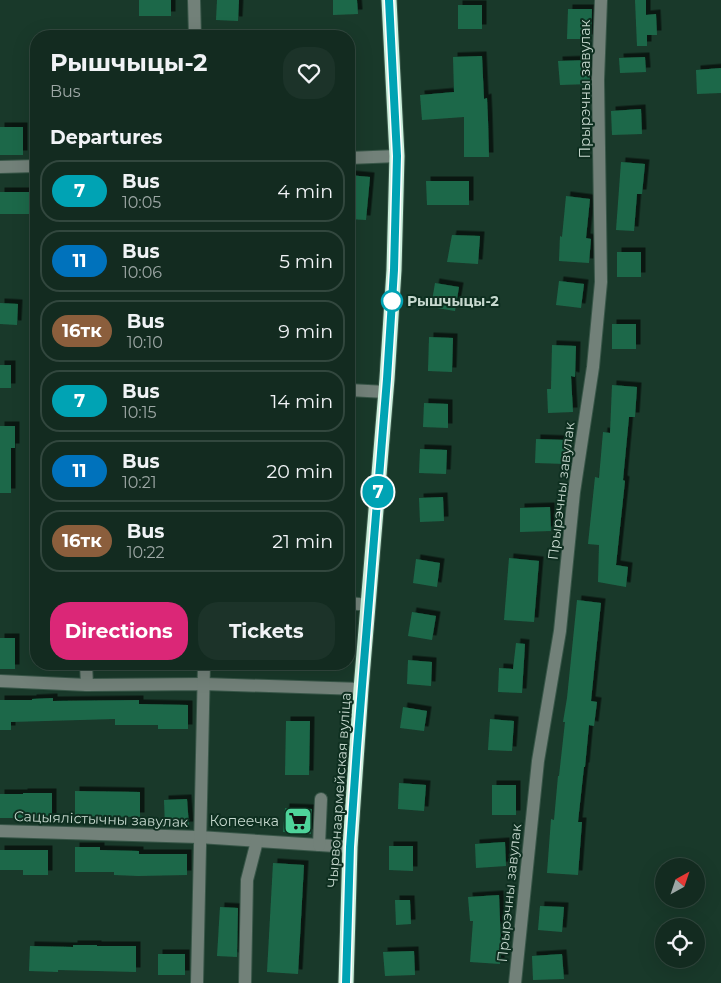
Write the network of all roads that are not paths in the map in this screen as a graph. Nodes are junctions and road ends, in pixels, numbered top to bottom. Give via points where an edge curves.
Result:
1 (194, 0) edge
2 (389, 0) edge
3 (601, 0) edge
4 (195, 30) edge
5 (397, 156) junction
6 (355, 158) edge
7 (30, 166) edge
8 (0, 167) edge
9 (355, 390) edge
10 (386, 392) junction
11 (355, 603) edge
12 (368, 604) junction
13 (86, 670) edge
14 (204, 670) edge
15 (0, 681) edge
16 (204, 684) junction
17 (87, 685) junction
18 (361, 689) junction
19 (322, 799) dead end
20 (0, 832) edge
21 (200, 837) junction
22 (257, 841) junction
23 (319, 845) junction
24 (350, 847) junction
25 (197, 983) edge
26 (245, 983) edge
27 (346, 983) edge
28 (514, 983) edge

1 - 4 street
2 - 5 highway, Чырвонаармейская вуліца
3 - 28 street, Прырэчны завулак via 598,80 601,282 560,631 538,761
5 - 6 street
5 - 10 highway, Чырвонаармейская вуліца
7 - 8 street
9 - 10 street
10 - 12 highway, Чырвонаармейская вуліца
11 - 12 street
12 - 18 highway, Чырвонаармейская вуліца
13 - 17 street
14 - 16 street
15 - 17 street
16 - 17 street
16 - 18 street
16 - 21 street
18 - 24 highway, Чырвонаармейская вуліца
19 - 23 street
20 - 21 street, Сацыялістычны завулак
21 - 22 street, Сацыялістычны завулак
21 - 25 street
22 - 23 street, Сацыялістычны завулак
22 - 26 street via 247,880
23 - 24 street, Сацыялістычны завулак
24 - 27 highway, Чырвонаармейская вуліца

